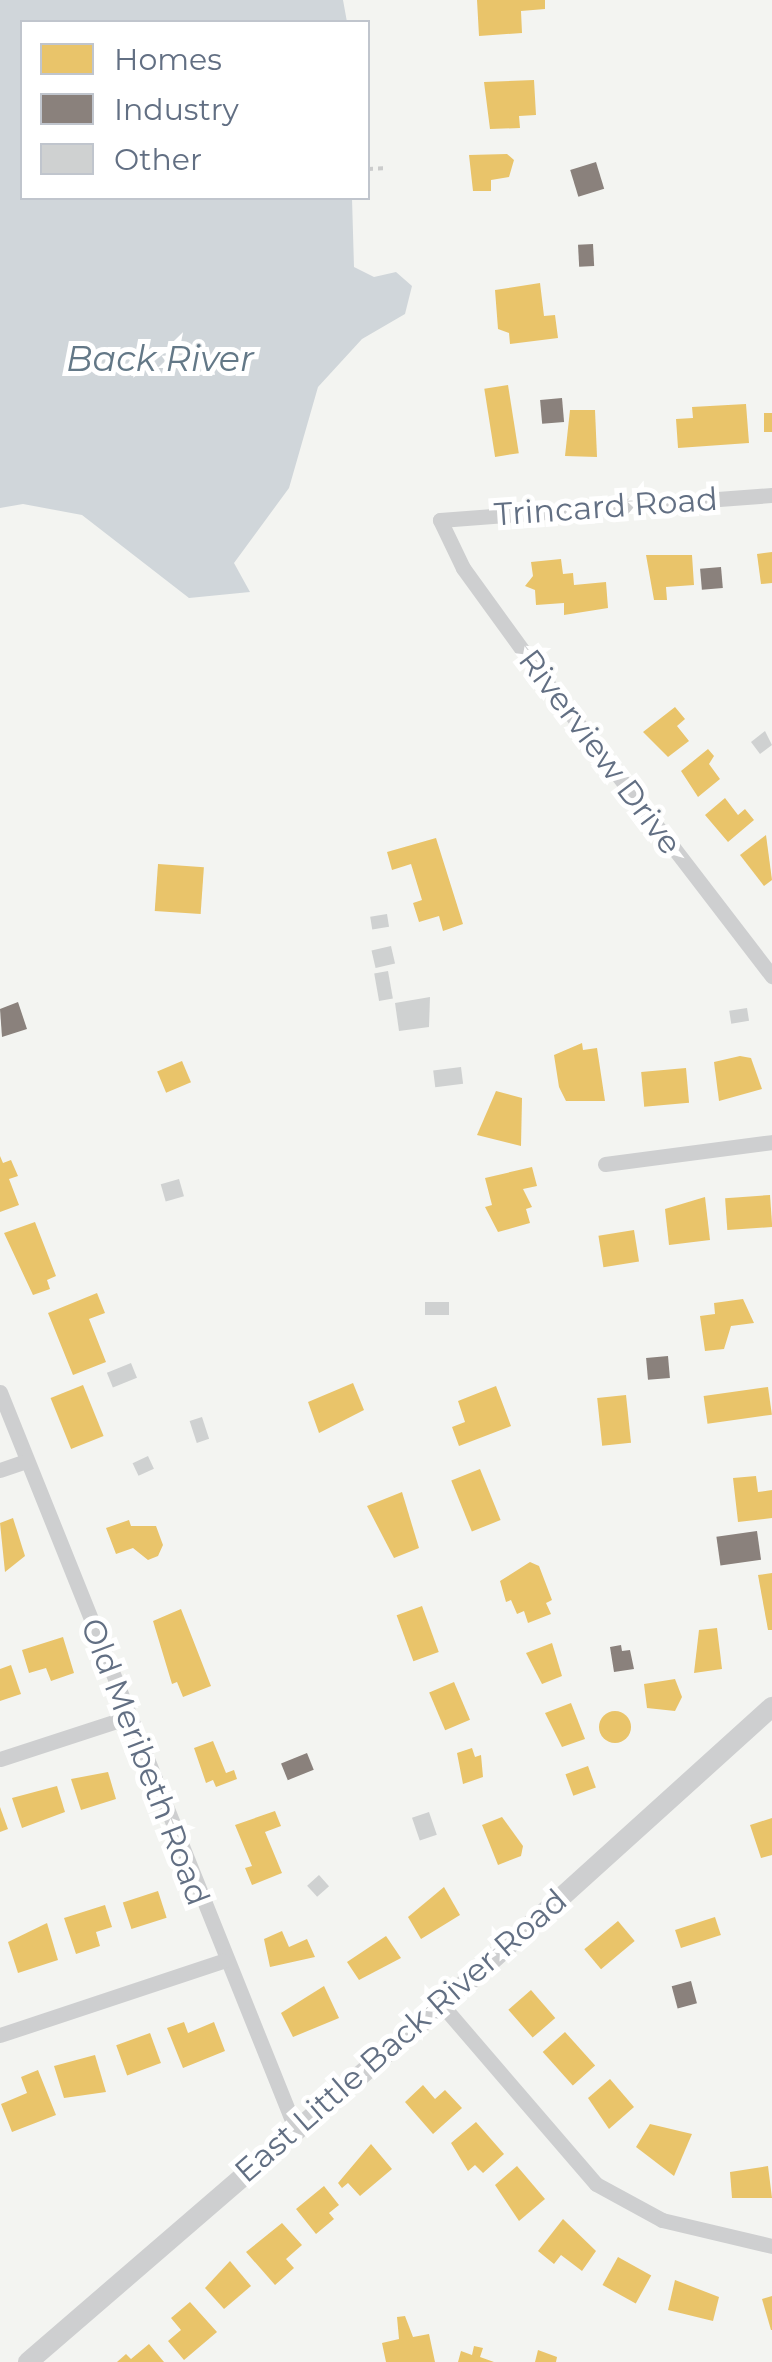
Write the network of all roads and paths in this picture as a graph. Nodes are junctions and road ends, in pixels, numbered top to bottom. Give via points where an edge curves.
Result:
1 (388, 168) dead end
2 (370, 170) edge
3 (772, 495) edge
4 (440, 520) joint
5 (772, 976) edge
6 (772, 1142) edge
7 (605, 1164) dead end
8 (0, 1392) edge
9 (26, 1461) junction
10 (0, 1470) edge
11 (772, 1707) edge
12 (128, 1716) junction
13 (0, 1759) edge
14 (223, 1961) junction
15 (442, 2005) junction
16 (0, 2034) edge
17 (296, 2130) junction
18 (772, 2246) edge
19 (28, 2362) edge

1 - 2 path
3 - 4 street, Trincard Road
4 - 5 street, Riverview Drive via 463,568 524,652
6 - 7 street
8 - 9 street, Old Meribeth Road
9 - 10 street
9 - 12 street, Old Meribeth Road
11 - 15 street, East Little Back River Road
12 - 13 street
12 - 14 street, Old Meribeth Road
14 - 16 street
14 - 17 street, Old Meribeth Road
15 - 17 street, East Little Back River Road
15 - 18 street via 596,2184 662,2220
17 - 19 street, East Little Back River Road

